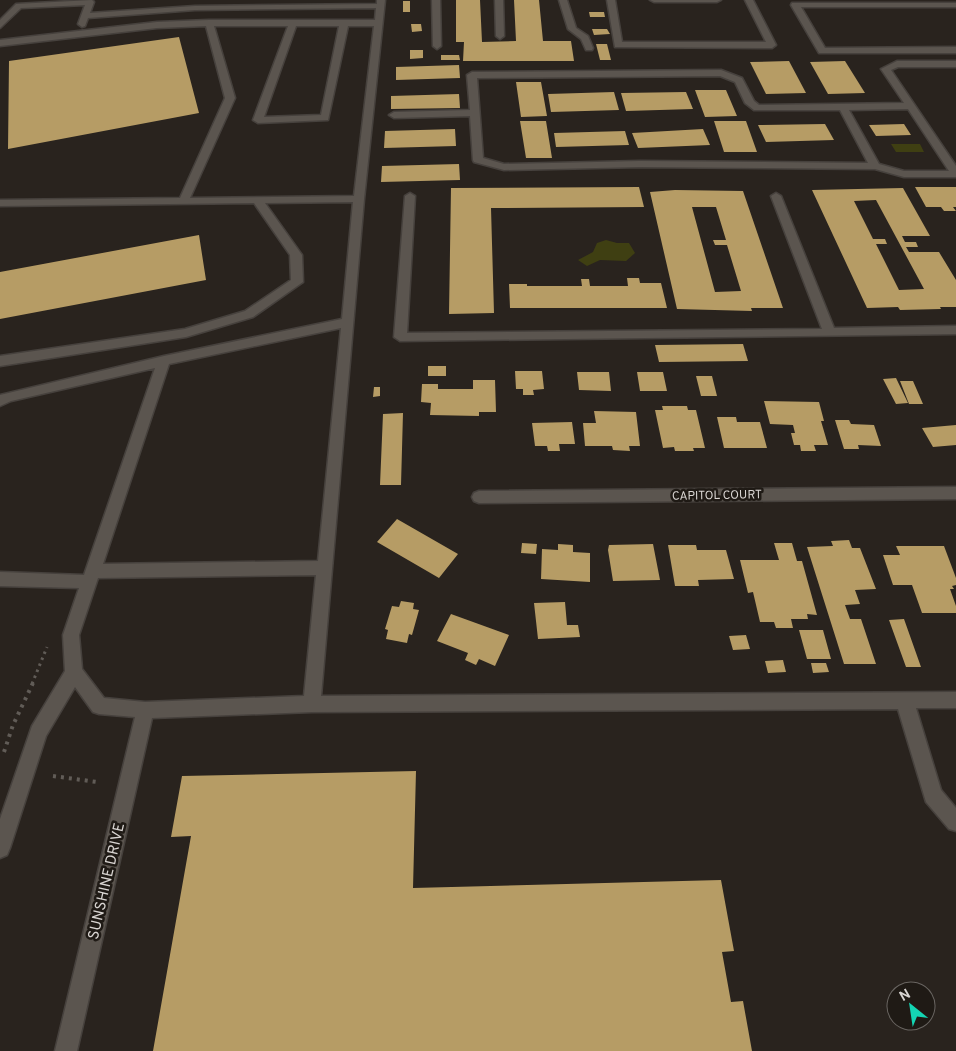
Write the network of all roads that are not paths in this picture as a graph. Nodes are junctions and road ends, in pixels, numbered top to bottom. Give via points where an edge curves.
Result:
1 (436, 0) edge
2 (499, 0) edge
3 (563, 0) edge
4 (612, 0) edge
5 (654, 0) edge
6 (717, 0) edge
7 (749, 0) edge
8 (381, 3) edge
9 (956, 5) edge
10 (195, 8) junction
11 (85, 16) junction
12 (210, 23) junction
13 (293, 23) junction
14 (344, 23) junction
15 (191, 24) junction
16 (379, 24) junction
17 (0, 25) edge
18 (79, 35) junction
19 (500, 36) dead end
20 (0, 43) edge
21 (437, 46) dead end
22 (589, 48) dead end
23 (956, 50) edge
24 (956, 64) edge
25 (910, 106) junction
26 (843, 107) junction
27 (474, 113) junction
28 (394, 115) dead end
29 (875, 166) junction
30 (956, 174) edge
31 (410, 196) dead end
32 (776, 196) dead end
33 (359, 198) junction
34 (258, 201) junction
35 (183, 202) junction
36 (0, 203) edge
37 (348, 322) junction
38 (956, 330) edge
39 (830, 333) junction
40 (0, 361) edge
41 (164, 361) junction
42 (0, 401) edge
43 (956, 493) edge
44 (479, 497) dead end
45 (325, 568) junction
46 (91, 576) junction
47 (0, 579) edge
48 (74, 672) junction
49 (904, 699) junction
50 (956, 700) edge
51 (312, 704) junction
52 (145, 710) junction
53 (956, 822) edge
54 (0, 848) edge
55 (66, 1051) edge

1 - 21 street
2 - 19 street
3 - 22 street via 572,29 585,38
4 - 7 street via 618,45 772,45
5 - 6 street
8 - 10 street
8 - 16 street
9 - 23 street via 795,5 822,51
10 - 11 street
10 - 15 street
11 - 17 street via 90,2 19,6
11 - 18 street
12 - 13 street
12 - 15 street
12 - 35 street via 230,98
13 - 14 street
13 - 14 street via 258,120 325,118
14 - 16 street
15 - 18 street
16 - 33 street
18 - 20 street
24 - 25 street via 897,64 886,69
25 - 26 street
25 - 30 street
26 - 27 street via 757,108 750,103 739,80 721,73 472,75
26 - 29 street
27 - 28 street
27 - 29 street via 478,160 504,166
29 - 30 street via 904,174
31 - 39 street via 400,336
32 - 39 street
33 - 34 street
33 - 37 street
34 - 35 street
34 - 40 street via 296,255 298,282 249,314 186,333
35 - 36 street
37 - 41 street
37 - 45 street
38 - 39 street
41 - 42 street
41 - 46 street
43 - 44 street, CAPITOL COURT
45 - 46 street
45 - 51 street
46 - 47 street
46 - 48 street via 71,635
48 - 52 street via 99,706
48 - 54 street via 38,732
49 - 50 street
49 - 51 street
49 - 53 street via 934,795
51 - 52 street
52 - 55 street, SUNSHINE DRIVE

